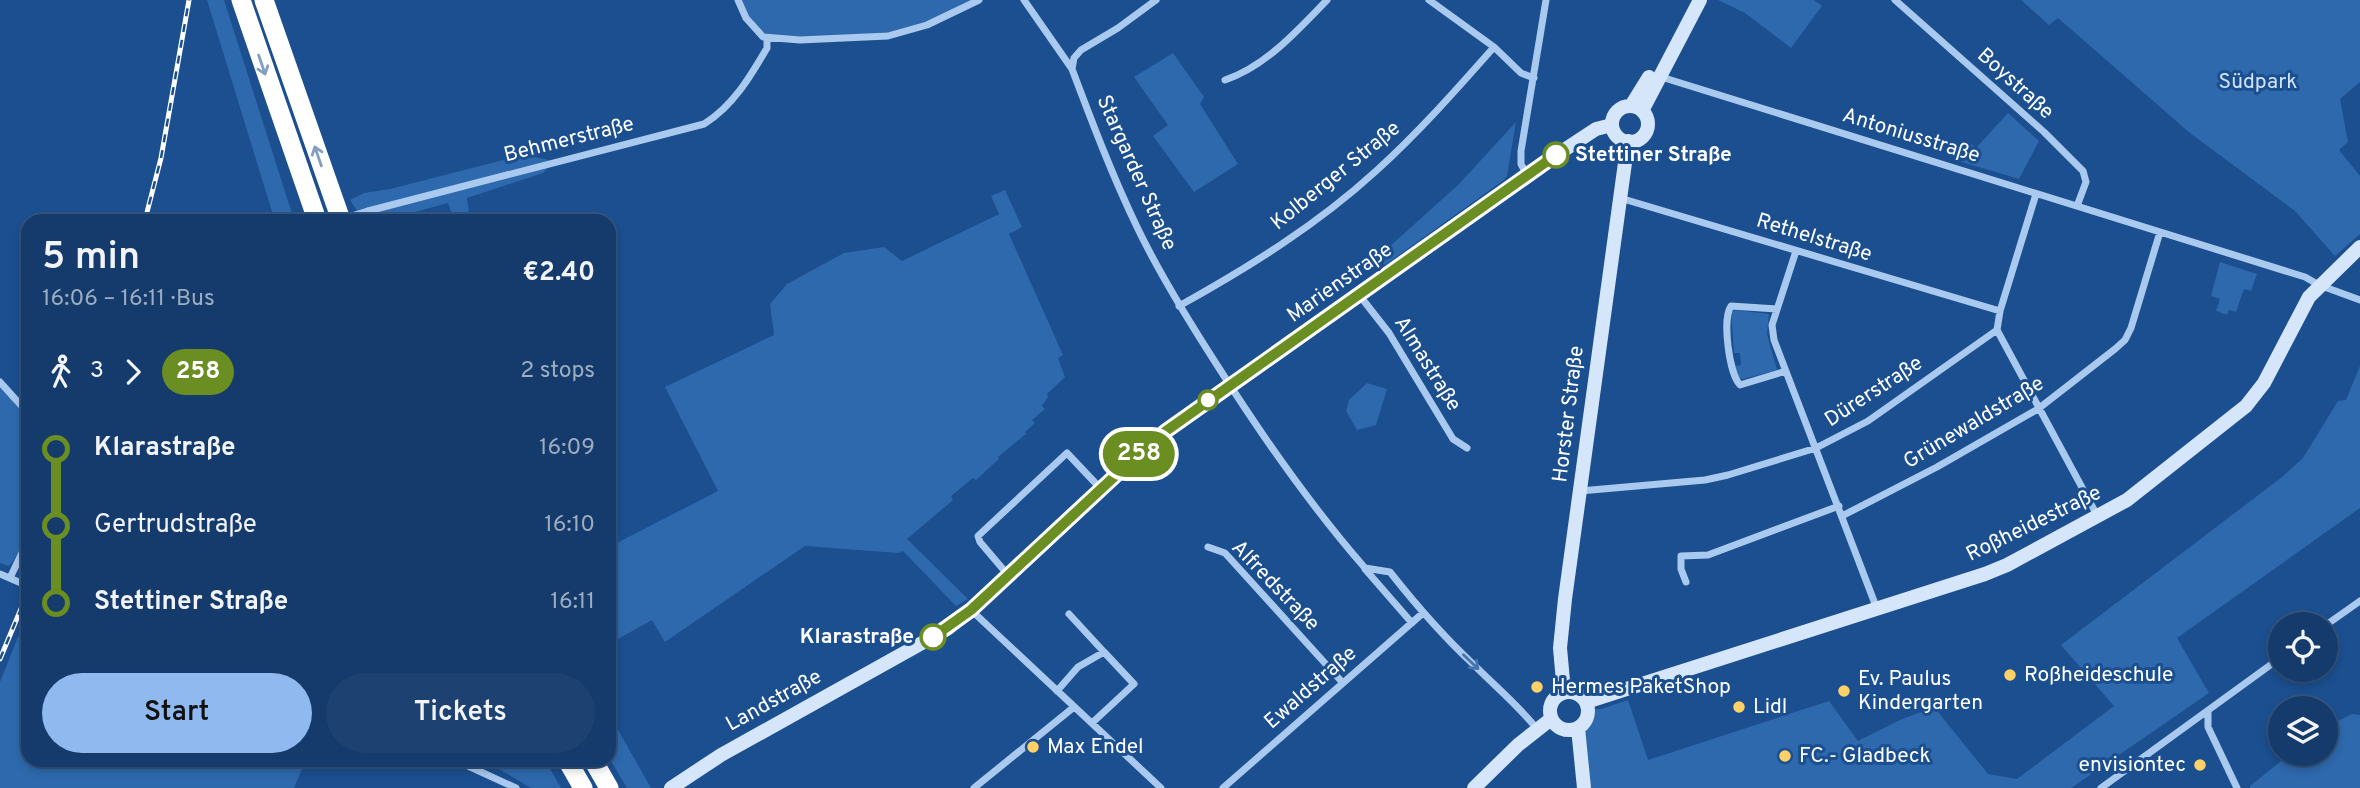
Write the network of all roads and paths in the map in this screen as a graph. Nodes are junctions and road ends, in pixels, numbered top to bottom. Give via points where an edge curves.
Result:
1 (241, 0) edge
2 (264, 0) edge
3 (738, 0) edge
4 (979, 0) edge
5 (1024, 0) edge
6 (1156, 0) edge
7 (1327, 0) edge
8 (1429, 0) edge
9 (1546, 0) edge
10 (1691, 0) edge
11 (1700, 0) edge
12 (1895, 0) edge
13 (767, 39) junction
14 (1494, 47) junction
15 (1072, 69) junction
16 (1656, 75) junction
17 (1534, 78) junction
18 (1225, 80) dead end
19 (1637, 109) junction
20 (1612, 125) junction
21 (1628, 141) junction
22 (1527, 176) junction
23 (2036, 194) junction
24 (1619, 197) junction
25 (2077, 206) junction
26 (315, 214) edge
27 (337, 214) edge
28 (358, 214) edge
29 (2160, 232) junction
30 (2360, 247) edge
31 (1796, 251) junction
32 (2319, 285) junction
33 (1360, 296) junction
34 (2360, 300) edge
35 (1179, 306) junction
36 (1777, 309) junction
37 (2000, 311) junction
38 (1997, 330) junction
39 (1786, 371) junction
40 (0, 382) edge
41 (1230, 386) junction
42 (21, 405) edge
43 (2038, 409) junction
44 (1816, 447) junction
45 (1467, 449) dead end
46 (1101, 489) junction
47 (1580, 491) junction
48 (1839, 506) junction
49 (1842, 516) junction
50 (2098, 517) junction
51 (1208, 547) dead end
52 (21, 555) edge
53 (1365, 568) junction
54 (0, 574) edge
55 (1008, 575) junction
56 (10, 578) junction
57 (21, 583) edge
58 (1686, 583) dead end
59 (2360, 601) edge
60 (1877, 609) junction
61 (971, 610) junction
62 (1423, 613) junction
63 (1069, 614) dead end
64 (2338, 617) edge
65 (1412, 623) junction
66 (1104, 652) junction
67 (2268, 667) edge
68 (1343, 683) junction
69 (1057, 691) junction
70 (1564, 692) junction
71 (1586, 702) junction
72 (1074, 707) junction
73 (2208, 712) junction
74 (1551, 719) junction
75 (1092, 723) junction
76 (1537, 729) junction
77 (1573, 729) junction
78 (470, 767) edge
79 (571, 767) edge
80 (597, 767) edge
81 (516, 788) edge
82 (583, 788) edge
83 (610, 788) edge
84 (671, 788) edge
85 (974, 788) edge
86 (1161, 788) edge
87 (1223, 788) edge
88 (1475, 788) edge
89 (1583, 788) edge
90 (2101, 788) edge
91 (2237, 788) edge

1 -> 26 highway
27 -> 2 highway
3 - 13 street via 755,31
4 - 13 street via 888,36
5 - 15 street
6 - 15 street via 1081,50
7 - 18 street via 1264,60
8 - 14 street
9 - 17 street
10 - 16 street
11 - 16 street
12 - 25 street, Boystraße via 2083,171 2086,183
13 - 28 street, Behmerstraße, bridge via 763,54 733,102 704,124
14 - 17 street via 1521,73
14 - 35 street, Kolberger Straße via 1413,136 1337,204 1256,262
15 - 35 street, Stargarder Straße via 1137,227
16 - 19 street
16 - 23 street, Antoniusstraße
17 - 22 street via 1521,151
19 - 20 street via 1617,111
19 - 21 street via 1647,120 1645,133
20 - 21 street via 1617,136
20 - 22 street, Marienstraße via 1595,129
21 - 24 street, Horster Straße
22 - 33 street, Marienstraße
23 - 25 street, Antoniusstraße
23 - 37 street
24 - 31 street, Rethelstraße
24 - 47 street, Horster Straße
25 - 29 street, Antoniusstraße
29 - 32 street via 2305,276
29 - 43 street, Grünewaldstraße via 2125,340
30 - 32 street, Roßheidestraße
31 - 36 street
31 - 37 street, Rethelstraße
32 - 34 street
32 - 50 street, Roßheidestraße via 2257,394 2155,479
33 - 41 street, Marienstraße
33 - 45 street, Almastraße via 1390,333 1453,439
35 - 41 street, Stargarder Straße
36 - 39 street via 1774,340
36 - 39 street via 1731,306 1726,324 1729,350 1740,384
37 - 38 street
38 - 43 street
38 - 44 street, Dürerstraße via 1868,421
39 - 44 street
40 - 42 street
41 - 46 street, Marienstraße via 1166,431
41 - 53 street, Stargarder Straße via 1319,514
43 - 49 street, Grünewaldstraße
43 - 50 street
44 - 47 street, Dürerstraße via 1704,480
44 - 48 street
46 - 55 street, Marienstraße
46 - 55 street via 1067,453 978,536
47 - 70 street, Horster Straße via 1560,648
48 - 49 street
48 - 58 street via 1708,555 1681,556
49 - 60 street
50 - 60 street, Roßheidestraße via 2007,565
51 - 68 street, Alfredstraße via 1225,553
52 - 56 street
53 - 62 street via 1390,572
53 - 65 street, Stargarder Straße
54 - 56 street
55 - 61 street, Marienstraße
56 - 57 street
59 - 64 street
60 - 71 street, Roßheidestraße
61 - 69 street
61 - 84 street, Landstraße via 939,634 721,755
62 - 65 street, Ewaldstraße
62 -> 76 street
63 - 66 street
65 - 68 street, Ewaldstraße
66 - 69 street via 1078,667
66 - 75 street via 1134,684
67 - 73 street
68 - 87 street, Ewaldstraße
69 - 72 street
70 - 71 street via 1577,694
70 - 74 street via 1551,704
71 - 77 street via 1588,715
72 - 75 street
72 - 85 street
73 - 90 street
73 - 91 street via 2208,727
74 - 76 street
74 - 77 street via 1560,729
75 - 86 street
76 - 88 street
77 - 89 street via 1573,760
78 - 81 street
79 - 82 highway
80 - 83 highway

